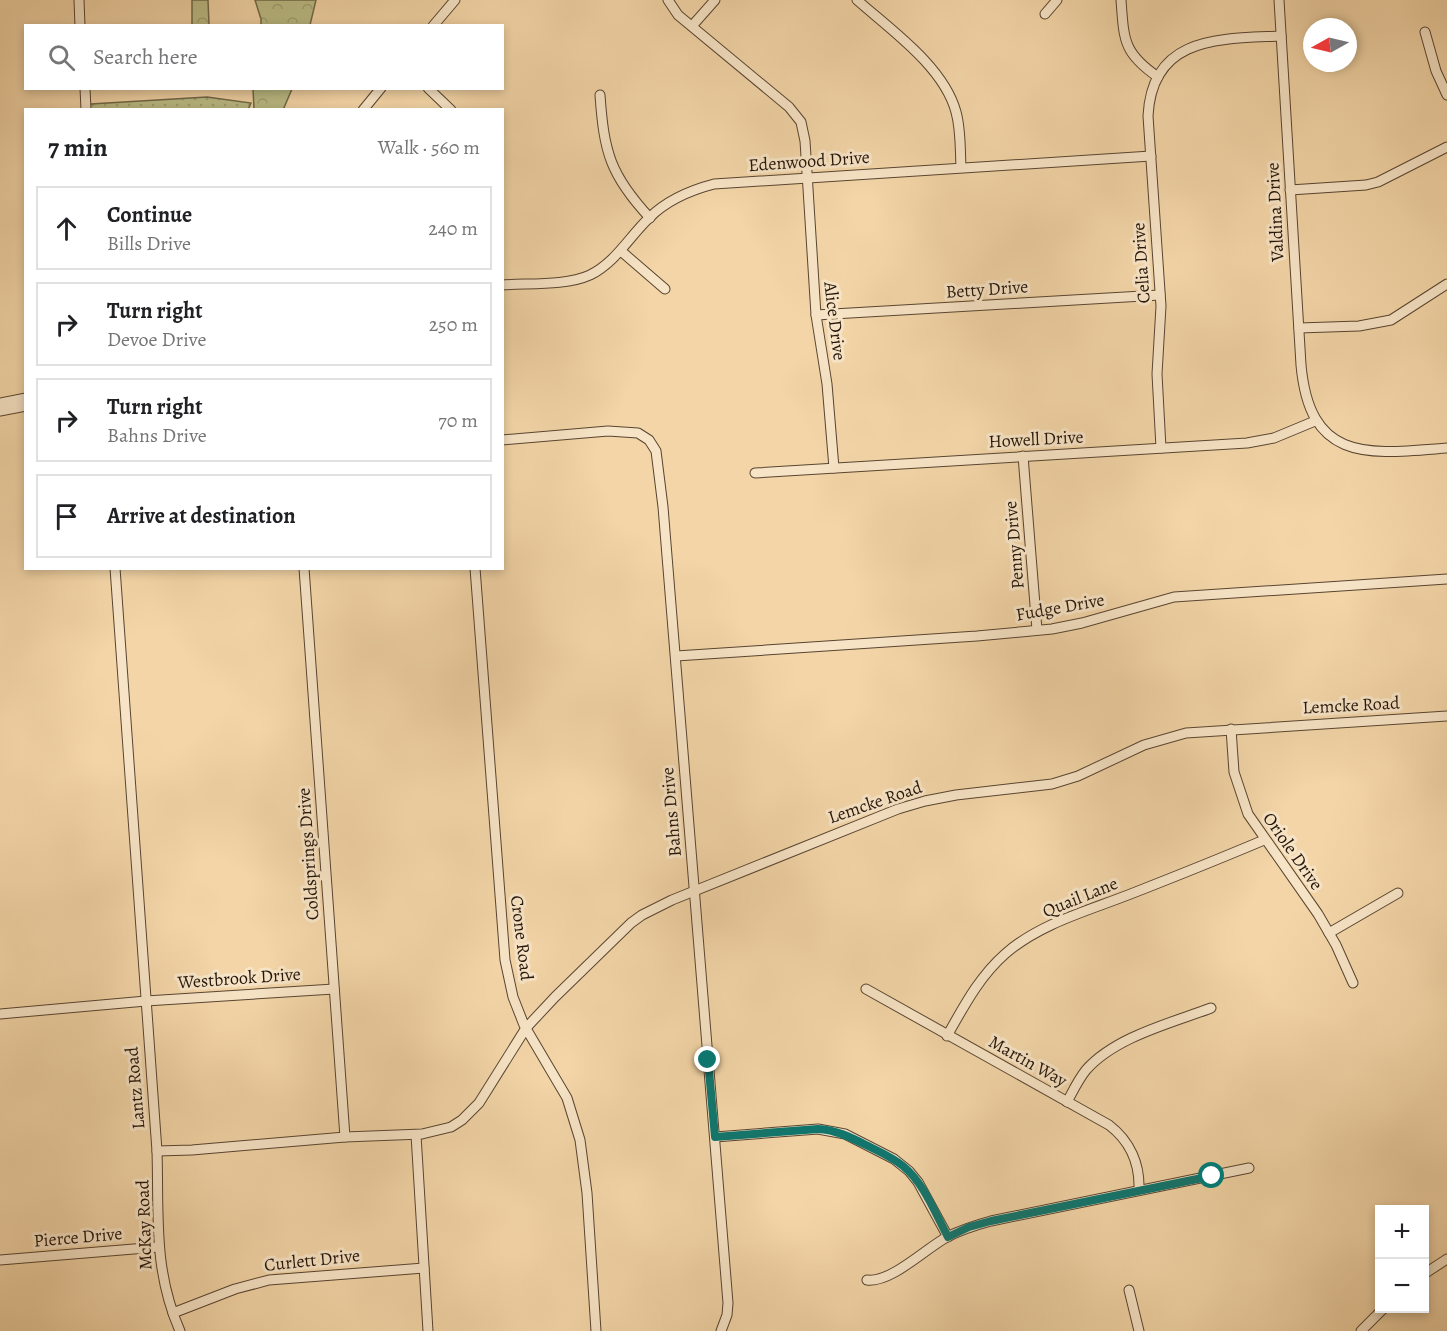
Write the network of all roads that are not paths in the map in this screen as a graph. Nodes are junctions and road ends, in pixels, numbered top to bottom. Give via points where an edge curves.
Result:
1 (79, 0) edge
2 (454, 0) edge
3 (668, 0) edge
4 (715, 0) edge
5 (857, 0) edge
6 (1057, 0) edge
7 (1121, 0) edge
8 (1279, 0) edge
9 (1045, 14) dead end
10 (80, 24) edge
11 (435, 24) edge
12 (692, 26) junction
13 (1425, 32) dead end
14 (1281, 36) junction
15 (1158, 77) junction
16 (85, 90) edge
17 (379, 90) edge
18 (430, 90) edge
19 (600, 95) dead end
20 (1447, 95) edge
21 (86, 108) edge
22 (365, 108) edge
23 (449, 108) edge
24 (1447, 147) edge
25 (1151, 156) junction
26 (961, 167) junction
27 (807, 177) junction
28 (1290, 190) junction
29 (650, 218) junction
30 (621, 250) junction
31 (1447, 284) edge
32 (504, 285) edge
33 (665, 289) dead end
34 (1160, 295) junction
35 (816, 315) junction
36 (1299, 328) junction
37 (24, 398) edge
38 (0, 404) edge
39 (24, 406) edge
40 (0, 411) edge
41 (1315, 421) junction
42 (504, 440) edge
43 (1161, 448) junction
44 (1447, 448) edge
45 (1023, 456) junction
46 (834, 468) junction
47 (755, 473) dead end
48 (115, 570) edge
49 (304, 570) edge
50 (475, 570) edge
51 (1447, 579) edge
52 (1037, 630) junction
53 (676, 656) junction
54 (1447, 716) edge
55 (1231, 729) junction
56 (1264, 840) junction
57 (694, 891) junction
58 (1398, 893) dead end
59 (1329, 933) junction
60 (1353, 983) dead end
61 (866, 988) dead end
62 (334, 989) junction
63 (146, 1001) junction
64 (1210, 1008) dead end
65 (0, 1014) edge
66 (526, 1028) junction
67 (947, 1036) junction
68 (1067, 1102) junction
69 (416, 1135) junction
70 (345, 1137) junction
71 (715, 1137) junction
72 (157, 1151) junction
73 (1249, 1168) dead end
74 (1139, 1190) junction
75 (948, 1237) junction
76 (158, 1247) junction
77 (1447, 1259) edge
78 (0, 1260) edge
79 (424, 1268) junction
80 (1429, 1270) edge
81 (867, 1280) dead end
82 (1129, 1290) dead end
83 (173, 1313) junction
84 (1379, 1313) edge
85 (180, 1331) edge
86 (429, 1331) edge
87 (596, 1331) edge
88 (721, 1331) edge
89 (1139, 1331) edge
90 (1361, 1331) edge

1 - 10 street
2 - 11 street
3 - 12 street, Alice Drive
4 - 12 street
5 - 26 street via 930,66 943,83 956,113
6 - 9 street
7 - 15 street via 1127,45 1138,62
8 - 14 street, Valdina Drive
12 - 27 street, Alice Drive via 794,112 804,134
13 - 20 street
14 - 15 street via 1199,43 1176,56
14 - 28 street, Valdina Drive
15 - 25 street, Celia Drive via 1149,107
16 - 21 street
17 - 22 street
18 - 23 street
19 - 29 street via 609,157 623,186
24 - 28 street via 1378,182
25 - 26 street, Edenwood Drive
25 - 34 street, Celia Drive
26 - 27 street, Edenwood Drive
27 - 29 street, Edenwood Drive via 701,187 670,202
27 - 35 street, Alice Drive
28 - 36 street, Valdina Drive
29 - 30 street, Edenwood Drive
30 - 32 street, Edenwood Drive via 582,278
30 - 33 street
31 - 36 street via 1391,320 1359,326
34 - 35 street, Betty Drive
34 - 43 street, Celia Drive via 1157,374
35 - 46 street, Alice Drive
36 - 41 street, Valdina Drive via 1304,385
37 - 38 street
39 - 40 street
41 - 43 street, Howell Drive via 1265,441
41 - 44 street via 1336,440 1359,450
42 - 53 street, Bahns Drive via 608,431 633,432 651,443 659,467
43 - 45 street, Howell Drive
45 - 46 street, Howell Drive
45 - 52 street, Penny Drive
46 - 47 street, Howell Drive
48 - 63 street, Lantz Road
49 - 62 street, Coldsprings Drive
50 - 66 street, Crone Road via 502,937 513,997
51 - 52 street, Fudge Drive via 1174,597 1082,623
52 - 53 street, Fudge Drive
53 - 57 street, Bahns Drive
54 - 55 street, Lemcke Road
55 - 56 street, Oriole Drive via 1238,789
55 - 57 street, Lemcke Road via 1186,733 1153,742 1052,784 914,804
56 - 59 street, Oriole Drive
56 - 67 street, Quail Lane via 1027,938 983,977
57 - 66 street, Lemcke Road via 631,923
57 - 71 street, Bahns Drive
58 - 59 street
59 - 60 street, Oriole Drive
61 - 67 street, Martin Way
62 - 63 street, Westbrook Drive
62 - 70 street, Coldsprings Drive
63 - 65 street, Westbrook Drive
63 - 72 street, Lantz Road
64 - 68 street via 1111,1049 1086,1071
66 - 69 street, Lemcke Road via 473,1110 445,1129
66 - 87 street, Crone Road via 567,1098 580,1140
67 - 68 street, Martin Way
68 - 74 street, Martin Way via 1121,1136 1136,1162
69 - 70 street, Lantz Road
69 - 79 street
70 - 72 street, Lantz Road
71 - 75 street via 818,1129 844,1134 894,1159 909,1171
71 - 88 street, Bahns Drive via 728,1303 728,1316
72 - 76 street, McKay Road
73 - 74 street
74 - 75 street via 991,1221
75 - 81 street via 884,1279
76 - 78 street, Pierce Drive
76 - 83 street, McKay Road
77 - 80 street
79 - 83 street, Curlett Drive via 269,1280
79 - 86 street
82 - 89 street
83 - 85 street, McKay Road
84 - 90 street

